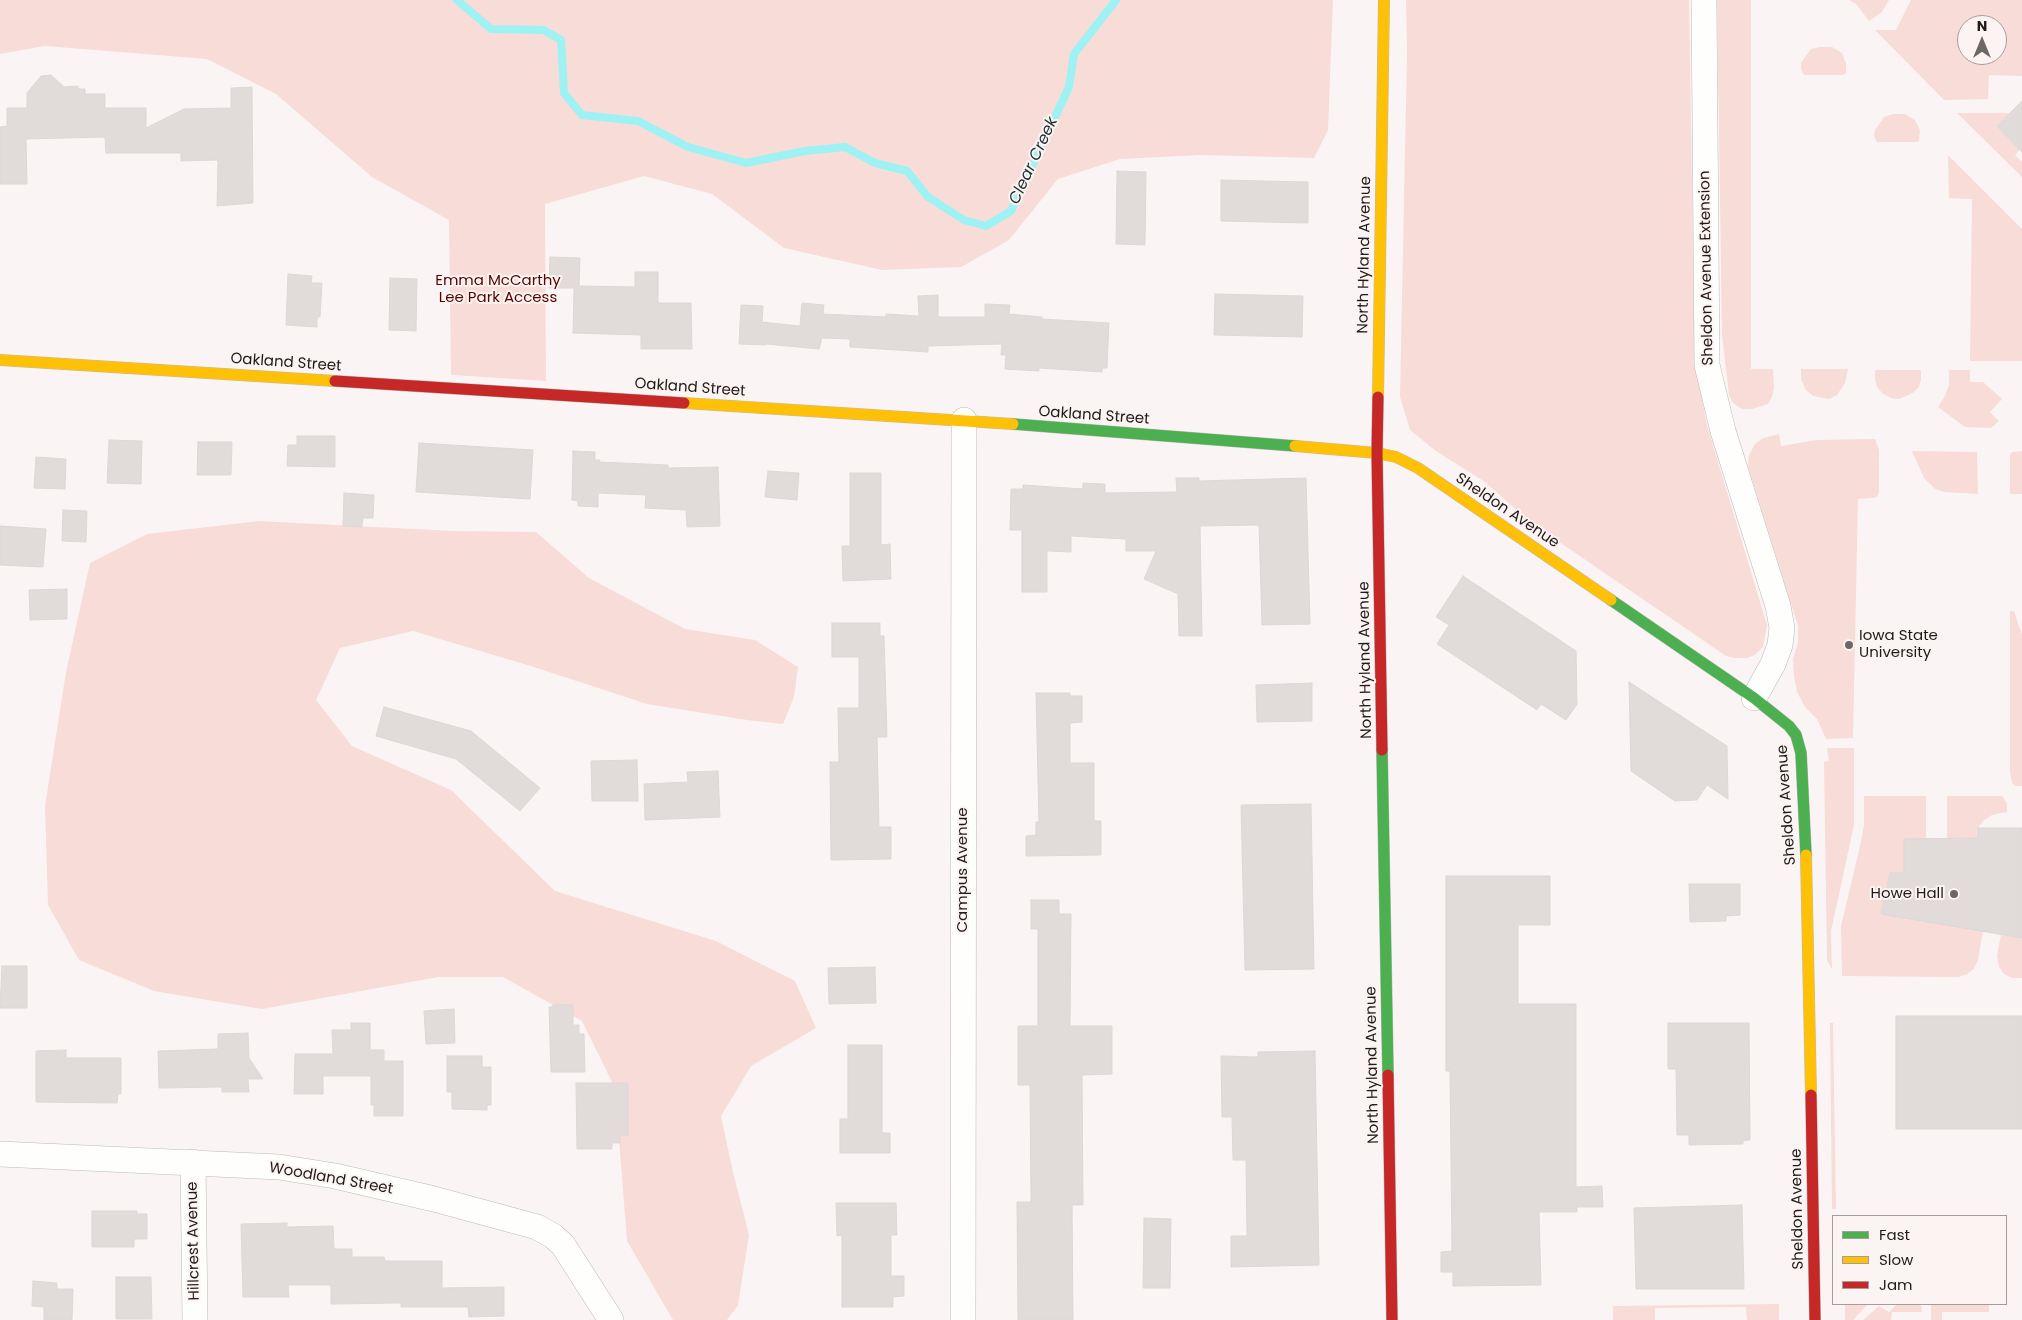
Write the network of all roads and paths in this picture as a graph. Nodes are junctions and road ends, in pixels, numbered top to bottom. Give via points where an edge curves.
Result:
1 (1384, 0) edge
2 (1704, 0) edge
3 (0, 360) edge
4 (964, 420) junction
5 (1377, 453) junction
6 (1754, 698) junction
7 (0, 1154) edge
8 (193, 1162) junction
9 (196, 1320) edge
10 (611, 1320) edge
11 (963, 1320) edge
12 (1392, 1320) edge
13 (1815, 1320) edge

1 - 5 street, North Hyland Avenue
2 - 6 street, Sheldon Avenue Extension via 1707,365 1782,628 1780,645
3 - 4 street, Oakland Street
4 - 5 street, Oakland Street
4 - 11 street, Campus Avenue
5 - 6 street, Sheldon Avenue via 1418,468
5 - 12 street, North Hyland Avenue
6 - 13 street, Sheldon Avenue via 1789,726 1801,753 1806,836
7 - 8 street, Woodland Street
8 - 9 street, Hillcrest Avenue
8 - 10 street, Woodland Street via 279,1167 334,1176 434,1198 537,1227 564,1245

